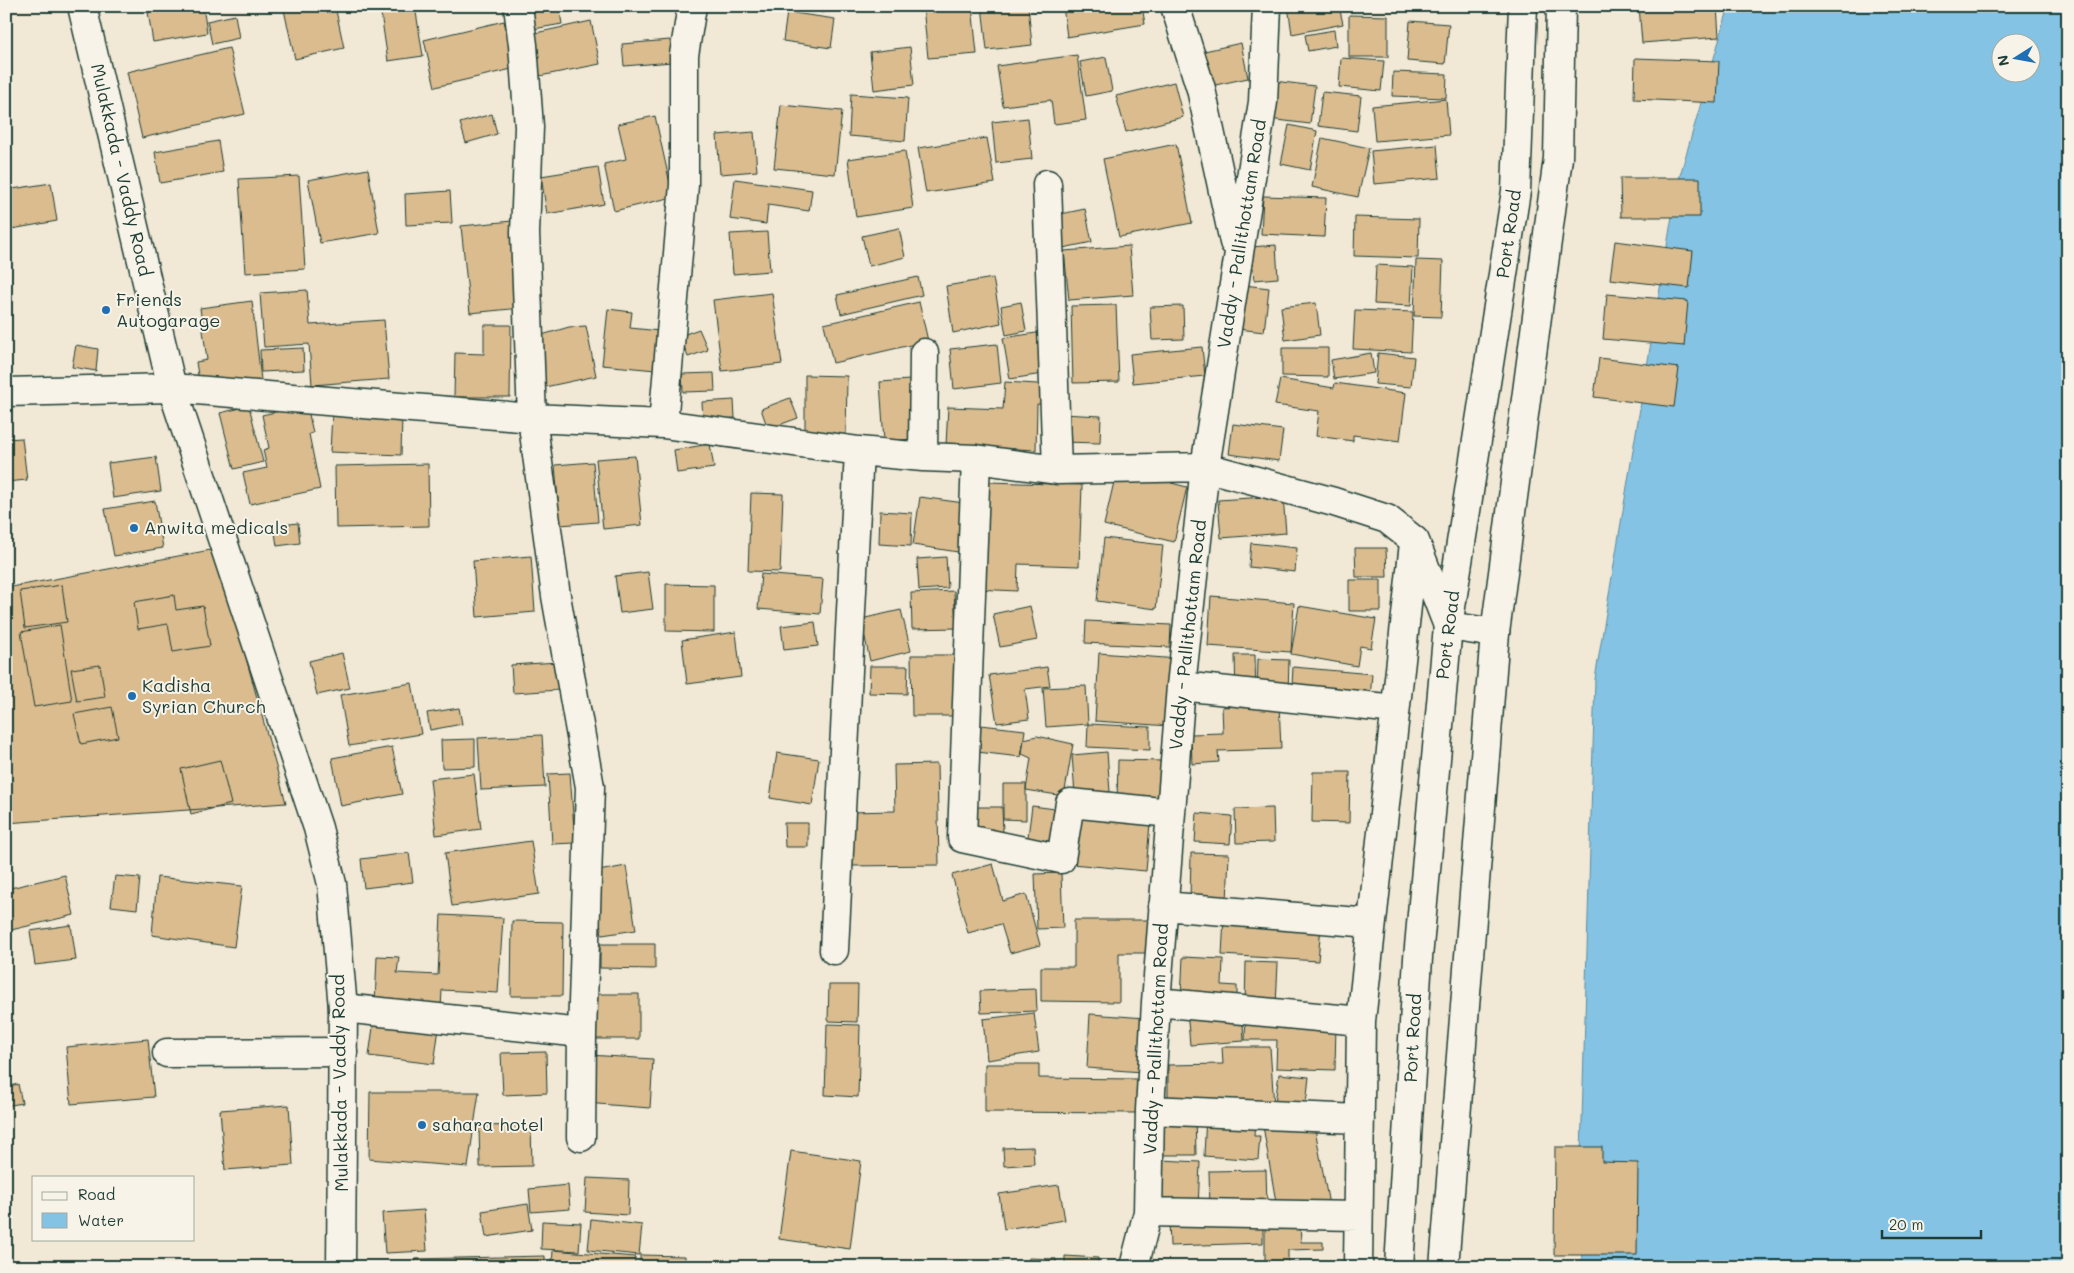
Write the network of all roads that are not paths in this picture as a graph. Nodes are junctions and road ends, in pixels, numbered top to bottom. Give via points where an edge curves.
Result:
1 (82, 6) edge
2 (518, 6) edge
3 (692, 6) edge
4 (1175, 6) edge
5 (1267, 6) edge
6 (1523, 6) edge
7 (1561, 6) edge
8 (1047, 184) dead end
9 (1238, 258) junction
10 (924, 353) dead end
11 (172, 388) junction
12 (6, 392) edge
13 (532, 418) junction
14 (663, 424) junction
15 (859, 451) junction
16 (922, 457) junction
17 (976, 459) junction
18 (1205, 467) junction
19 (1057, 470) junction
20 (1414, 541) junction
21 (1448, 626) junction
22 (1495, 633) junction
23 (1181, 686) junction
24 (1395, 709) junction
25 (1171, 813) junction
26 (1163, 906) junction
27 (1371, 923) junction
28 (834, 950) dead end
29 (1156, 1002) junction
30 (343, 1008) junction
31 (1361, 1021) junction
32 (582, 1033) junction
33 (343, 1052) junction
34 (167, 1053) dead end
35 (1150, 1110) junction
36 (1360, 1119) junction
37 (581, 1137) dead end
38 (1148, 1212) junction
39 (1358, 1216) junction
40 (341, 1267) edge
41 (1134, 1267) edge
42 (1358, 1267) edge
43 (1399, 1267) edge
44 (1444, 1267) edge

1 - 11 street, Mulakkada - Vaddy Road
2 - 13 street via 529,127 525,233
3 - 14 street via 684,55 684,185
4 - 9 street via 1201,88
5 - 9 street, Vaddy - Pallithottam Road via 1263,102
6 - 21 street, Port Road via 1516,192
7 - 22 street via 1558,158
8 - 19 street
9 - 18 street, Vaddy - Pallithottam Road
10 - 16 street
11 - 12 street
11 - 13 street
11 - 30 street, Mulakkada - Vaddy Road via 318,828 332,884
13 - 14 street
13 - 32 street via 556,596 590,787
14 - 15 street
15 - 16 street
15 - 28 street
16 - 17 street
17 - 19 street
17 - 25 street via 962,838 1061,859 1070,803
18 - 19 street
18 - 20 street via 1387,519
18 - 23 street, Vaddy - Pallithottam Road
20 - 21 street
20 - 24 street
21 - 22 street
21 - 43 street, Port Road via 1418,958
22 - 44 street
23 - 24 street
23 - 25 street, Vaddy - Pallithottam Road
24 - 27 street
25 - 26 street, Vaddy - Pallithottam Road
26 - 27 street
26 - 29 street, Vaddy - Pallithottam Road
27 - 31 street
29 - 31 street
29 - 35 street, Vaddy - Pallithottam Road
30 - 32 street
30 - 33 street, Mulakkada - Vaddy Road
31 - 36 street
32 - 37 street
33 - 34 street
33 - 40 street, Mulakkada - Vaddy Road
35 - 36 street
35 - 38 street, Vaddy - Pallithottam Road
36 - 39 street
38 - 39 street
38 - 41 street, Vaddy - Pallithottam Road
39 - 42 street

